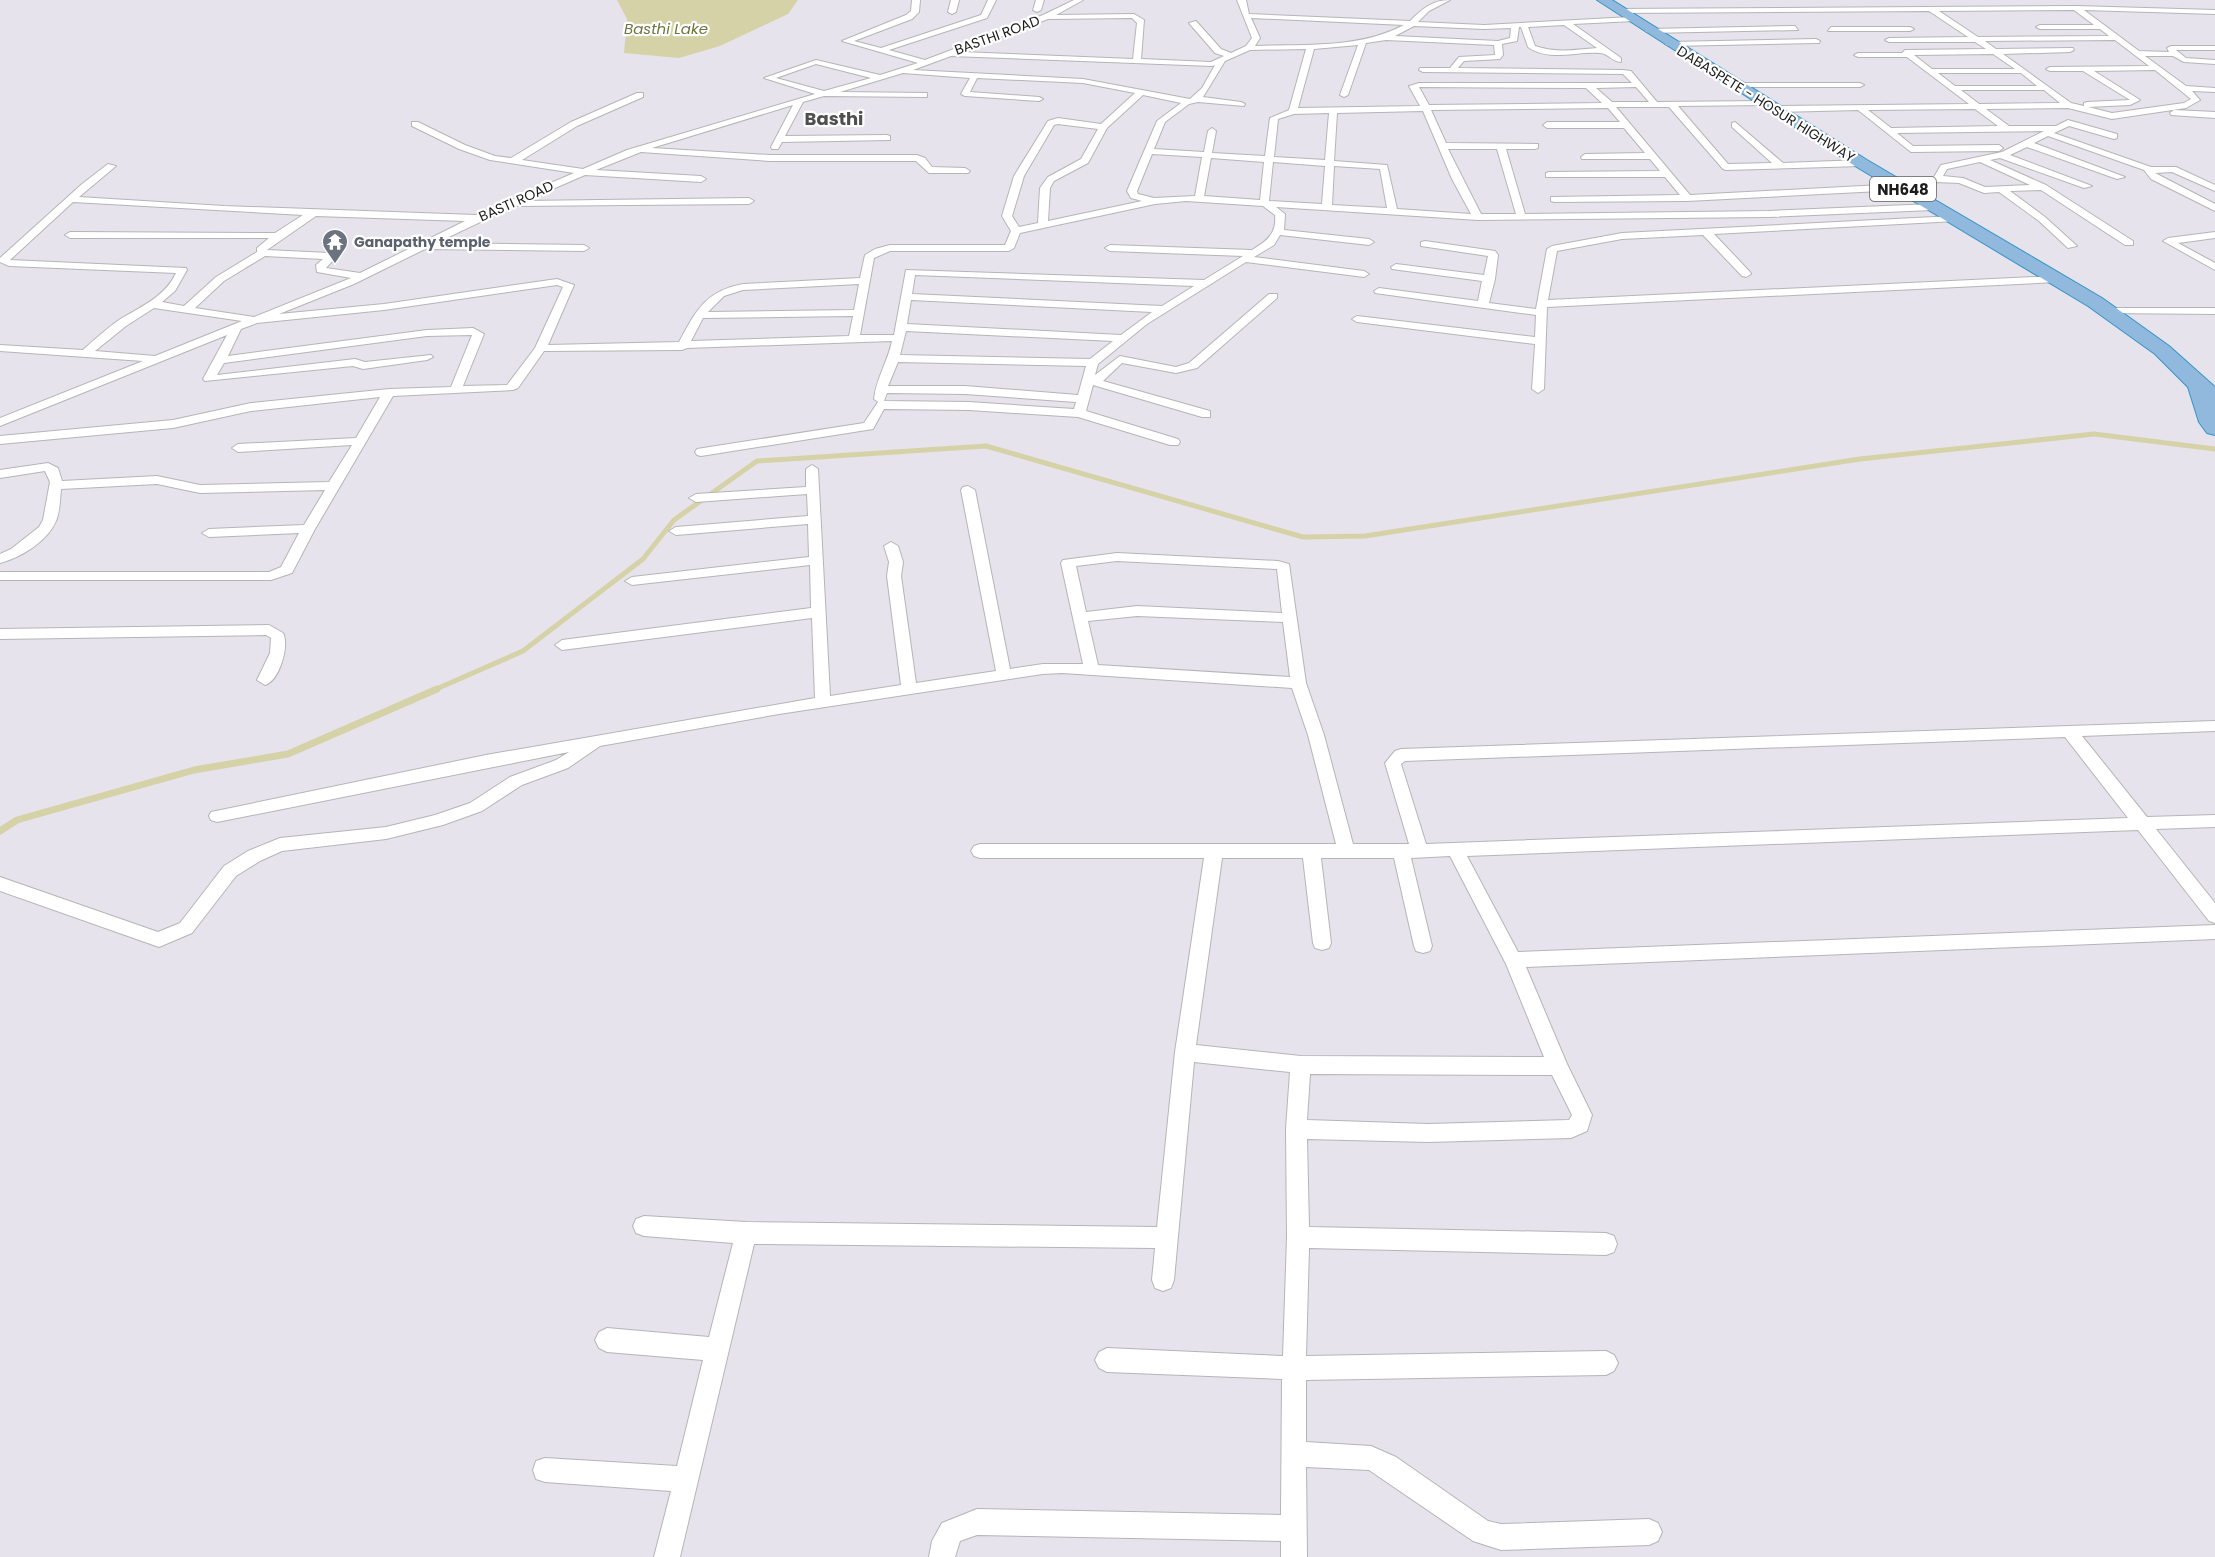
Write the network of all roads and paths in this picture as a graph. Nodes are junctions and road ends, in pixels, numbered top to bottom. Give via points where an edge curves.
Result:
1 (916, 0) edge
2 (955, 0) edge
3 (992, 0) edge
4 (1040, 0) edge
5 (1079, 0) edge
6 (1446, 0) edge
7 (1603, 0) edge
8 (1833, 0) edge
9 (1918, 0) edge
10 (1242, 3) edge
11 (1256, 6) dead end
12 (2076, 8) junction
13 (1037, 10) dead end
14 (1847, 10) junction
15 (1932, 10) junction
16 (952, 12) dead end
17 (1363, 12) dead end
18 (2215, 12) edge
19 (1536, 13) dead end
20 (1246, 15) junction
21 (1625, 15) junction
22 (1856, 16) dead end
23 (1046, 17) junction
24 (1366, 21) junction
25 (1564, 22) junction
26 (1864, 22) dead end
27 (1193, 23) dead end
28 (1412, 24) junction
29 (1515, 26) junction
30 (1524, 26) junction
31 (2099, 27) junction
32 (1795, 28) dead end
33 (1949, 28) dead end
34 (1960, 28) junction
35 (1971, 28) dead end
36 (2030, 28) dead end
37 (1831, 29) dead end
38 (1873, 29) junction
39 (1916, 29) dead end
40 (1649, 31) junction
41 (1749, 34) dead end
42 (1386, 38) junction
43 (2115, 38) junction
44 (1976, 39) junction
45 (1878, 40) dead end
46 (1888, 40) junction
47 (1816, 41) dead end
48 (1363, 42) junction
49 (1760, 42) junction
50 (1498, 43) junction
51 (1669, 44) junction
52 (1311, 46) junction
53 (1249, 48) junction
54 (2215, 48) edge
55 (1604, 50) junction
56 (2085, 50) dead end
57 (2119, 50) dead end
58 (880, 51) junction
59 (1994, 51) junction
60 (2133, 51) junction
61 (946, 54) junction
62 (1907, 54) junction
63 (2175, 54) junction
64 (1229, 55) junction
65 (1858, 55) dead end
66 (1125, 60) junction
67 (1618, 60) dead end
68 (1137, 61) junction
69 (924, 62) junction
70 (1221, 62) junction
71 (2211, 62) edge
72 (2157, 68) junction
73 (2215, 68) edge
74 (2050, 69) dead end
75 (2085, 69) junction
76 (1423, 70) dead end
77 (1452, 70) junction
78 (2022, 70) junction
79 (1929, 71) junction
80 (903, 72) junction
81 (1119, 72) dead end
82 (975, 75) junction
83 (882, 78) junction
84 (1511, 84) junction
85 (1638, 85) junction
86 (1734, 85) junction
87 (1860, 85) dead end
88 (1588, 86) junction
89 (1952, 88) junction
90 (2045, 88) junction
91 (2184, 88) junction
92 (2215, 90) edge
93 (1141, 92) junction
94 (825, 94) junction
95 (640, 95) dead end
96 (924, 95) dead end
97 (1344, 95) dead end
98 (1039, 99) dead end
99 (1197, 99) junction
100 (798, 102) junction
101 (1187, 102) junction
102 (1241, 104) dead end
103 (1609, 104) junction
104 (1655, 104) junction
105 (1671, 104) junction
106 (2068, 105) junction
107 (1525, 106) junction
108 (1771, 106) junction
109 (1975, 107) junction
110 (1426, 108) junction
111 (1860, 108) junction
112 (1293, 111) junction
113 (1333, 111) junction
114 (2145, 111) junction
115 (2215, 115) edge
116 (416, 124) dead end
117 (1547, 125) dead end
118 (1626, 125) junction
119 (1735, 125) dead end
120 (1103, 127) junction
121 (2006, 128) junction
122 (2057, 128) junction
123 (1979, 129) junction
124 (1212, 131) dead end
125 (1888, 131) junction
126 (2046, 134) junction
127 (2114, 136) dead end
128 (887, 138) dead end
129 (781, 139) junction
130 (1501, 146) junction
131 (1535, 146) dead end
132 (2023, 146) junction
133 (1443, 147) junction
134 (637, 150) junction
135 (1148, 151) junction
136 (2002, 151) junction
137 (1206, 155) junction
138 (1652, 156) junction
139 (1585, 157) dead end
140 (770, 158) junction
141 (1268, 158) junction
142 (1981, 159) junction
143 (513, 161) junction
144 (1330, 162) junction
145 (1861, 163) junction
146 (1780, 165) junction
147 (111, 166) dead end
148 (1726, 167) junction
149 (2150, 170) junction
150 (965, 171) dead end
151 (584, 172) junction
152 (1667, 174) junction
153 (1549, 175) dead end
154 (2120, 177) dead end
155 (701, 179) dead end
156 (1937, 179) junction
157 (2087, 186) dead end
158 (1900, 187) junction
159 (2043, 187) junction
160 (1746, 188) junction
161 (2215, 188) edge
162 (2001, 189) junction
163 (1687, 198) junction
164 (1199, 199) junction
165 (1554, 199) dead end
166 (73, 200) junction
167 (748, 201) dead end
168 (1155, 201) junction
169 (1264, 202) junction
170 (510, 204) junction
171 (1327, 206) junction
172 (1933, 207) junction
173 (2215, 208) edge
174 (1392, 210) junction
175 (314, 213) junction
176 (1521, 216) junction
177 (1478, 217) junction
178 (478, 218) junction
179 (1954, 219) junction
180 (1043, 226) junction
181 (1704, 230) junction
182 (1016, 231) junction
183 (1278, 231) junction
184 (70, 234) dead end
185 (2215, 235) edge
186 (275, 238) junction
187 (1369, 242) dead end
188 (2129, 243) dead end
189 (1425, 244) dead end
190 (421, 246) junction
191 (2072, 246) dead end
192 (584, 248) dead end
193 (1110, 248) dead end
194 (263, 253) junction
195 (1248, 256) junction
196 (2214, 265) edge
197 (1396, 267) dead end
198 (1364, 274) dead end
199 (1746, 274) dead end
200 (360, 276) junction
201 (1490, 279) junction
202 (2057, 279) junction
203 (865, 281) junction
204 (1205, 283) junction
205 (1379, 291) dead end
206 (1273, 296) dead end
207 (907, 297) junction
208 (151, 304) junction
209 (1483, 304) junction
210 (187, 309) junction
211 (1164, 309) junction
212 (1542, 309) junction
213 (2108, 310) junction
214 (2215, 311) edge
215 (859, 313) junction
216 (701, 315) junction
217 (1358, 319) dead end
218 (255, 320) junction
219 (238, 325) junction
220 (900, 333) junction
221 (1123, 338) junction
222 (854, 339) junction
223 (1540, 342) junction
224 (682, 347) junction
225 (0, 348) edge
226 (541, 348) junction
227 (85, 354) junction
228 (427, 357) dead end
229 (894, 358) junction
230 (154, 359) junction
231 (220, 360) junction
232 (1093, 363) junction
233 (1092, 381) junction
234 (456, 389) junction
235 (881, 389) junction
236 (1538, 389) dead end
237 (2206, 390) edge
238 (389, 393) junction
239 (1084, 399) junction
240 (880, 405) junction
241 (1079, 413) junction
242 (1206, 414) dead end
243 (0, 422) edge
244 (2215, 428) edge
245 (0, 440) edge
246 (361, 441) junction
247 (1174, 442) dead end
248 (238, 448) dead end
249 (701, 452) dead end
250 (812, 469) dead end
251 (0, 474) edge
252 (55, 484) junction
253 (334, 486) junction
254 (813, 490) junction
255 (968, 490) dead end
256 (696, 498) dead end
257 (814, 520) junction
258 (308, 529) junction
259 (676, 531) dead end
260 (209, 533) dead end
261 (891, 546) dead end
262 (0, 560) edge
263 (816, 560) junction
264 (0, 576) edge
265 (632, 581) dead end
266 (819, 612) junction
267 (1079, 617) junction
268 (1291, 618) junction
269 (0, 634) edge
270 (562, 645) dead end
271 (1092, 671) junction
272 (1004, 675) junction
273 (265, 680) dead end
274 (1298, 683) junction
275 (909, 690) junction
276 (823, 703) junction
277 (2215, 726) edge
278 (2072, 733) junction
279 (599, 741) junction
280 (218, 816) dead end
281 (2215, 821) edge
282 (2142, 825) junction
283 (1455, 849) junction
284 (980, 851) dead end
285 (1311, 851) junction
286 (1346, 851) junction
287 (1410, 851) junction
288 (1214, 852) junction
289 (0, 884) edge
290 (2215, 916) edge
291 (2215, 932) edge
292 (1322, 943) dead end
293 (1424, 946) dead end
294 (1514, 960) junction
295 (1185, 1052) junction
296 (1301, 1065) junction
297 (1558, 1066) junction
298 (1296, 1128) junction
299 (644, 1226) dead end
300 (746, 1233) junction
301 (1298, 1237) junction
302 (1167, 1238) junction
303 (1606, 1244) dead end
304 (1163, 1280) dead end
305 (607, 1340) dead end
306 (717, 1349) junction
307 (1107, 1360) dead end
308 (1605, 1363) dead end
309 (1294, 1368) junction
310 (1293, 1454) junction
311 (545, 1470) dead end
312 (686, 1479) junction
313 (1294, 1528) junction
314 (1649, 1532) dead end
315 (667, 1557) edge
316 (942, 1557) edge
317 (1294, 1557) edge

1 - 58 street via 915,12 909,17 846,41
2 - 16 street
3 - 58 street via 984,16
4 - 13 street
5 - 23 street, BASTHI ROAD
6 - 28 street via 1426,9
7 - 21 highway, DABASPETE - HOSUR HIGHWAY / NH648
8 - 14 street
9 - 15 street
10 - 11 street
10 - 20 street
12 - 15 street
12 - 18 street
12 - 31 street
14 - 15 street
14 - 21 street
14 - 22 street
15 - 34 street
17 - 24 street
19 - 25 street
20 - 24 street
20 - 53 street via 1256,38
21 - 25 street
21 - 40 highway, DABASPETE - HOSUR HIGHWAY / NH648
23 - 61 street, BASTHI ROAD
23 - 68 street via 1134,16 1141,21
24 - 28 street
25 - 30 street
25 - 55 street
26 - 38 street
27 - 64 street via 1218,51
28 - 29 street
28 - 42 street
29 - 30 street
29 - 50 street via 1514,39
30 - 55 street via 1532,47 1538,50
31 - 36 street
31 - 43 street
32 - 40 street
33 - 34 street
34 - 35 street
34 - 44 street
37 - 38 street
38 - 39 street
38 - 46 street
40 - 51 highway, DABASPETE - HOSUR HIGHWAY / NH648
41 - 49 street
42 - 48 street
42 - 50 street
43 - 44 street
43 - 60 street
44 - 46 street
44 - 59 street
45 - 46 street
46 - 62 street
47 - 49 street
48 - 52 street
48 - 97 street
49 - 51 street
50 - 77 street via 1497,57 1462,59
51 - 86 highway, DABASPETE - HOSUR HIGHWAY / NH648
52 - 53 street
52 - 112 street
53 - 64 street
54 - 63 street via 2170,49
55 - 67 street
56 - 59 street
57 - 60 street
58 - 69 street
59 - 62 street
59 - 78 street
60 - 63 street
60 - 72 street
61 - 66 street
61 - 69 street, BASTI ROAD
62 - 65 street
62 - 79 street
63 - 71 street via 2184,60
64 - 70 street
66 - 68 street
66 - 81 street
68 - 70 street
69 - 80 street, BASTI ROAD
70 - 99 street
71 - 73 street
72 - 75 street
72 - 91 street
74 - 75 street
75 - 106 street via 2135,102
76 - 77 street
77 - 85 street via 1623,72
78 - 79 street
78 - 90 street
79 - 89 street
80 - 82 street
80 - 83 street, BASTI ROAD
82 - 93 street via 1083,81
82 - 98 street via 965,94
83 - 94 street, BASTI ROAD
83 - 94 street via 816,62 768,78
84 - 88 street
84 - 107 street
84 - 110 street via 1413,86
85 - 88 street
85 - 104 street
86 - 87 street
86 - 108 highway, DABASPETE - HOSUR HIGHWAY / NH648
88 - 103 street
89 - 90 street
89 - 109 street
90 - 106 street
91 - 92 street
91 - 114 street via 2196,100 2193,103
93 - 101 street
93 - 120 street
94 - 96 street
94 - 100 street, BASTI ROAD
95 - 143 street via 574,124
99 - 101 street
99 - 102 street
100 - 129 street
100 - 134 street, BASTI ROAD
101 - 135 street via 1161,121
103 - 104 street
103 - 107 street
103 - 118 street
104 - 105 street
105 - 108 street
105 - 148 street
106 - 109 street
106 - 114 street via 2112,116
107 - 110 street
108 - 111 street
108 - 145 highway, DABASPETE - HOSUR HIGHWAY / NH648
109 - 111 street
109 - 121 street
110 - 113 street
110 - 133 street
111 - 125 street
112 - 113 street
112 - 141 street via 1274,118
113 - 144 street
114 - 115 street
116 - 143 street via 478,154
117 - 118 street
118 - 138 street
119 - 146 street
120 - 180 street via 1085,160 1051,179 1045,188
120 - 182 street via 1051,123 1019,176 1007,216
121 - 122 street
121 - 123 street
122 - 126 street
122 - 127 street via 2072,123
123 - 125 street
123 - 136 street
124 - 137 street
125 - 136 street via 1913,149
126 - 132 street
126 - 149 street
128 - 129 street
129 - 140 street
130 - 131 street
130 - 133 street
130 - 176 street
132 - 136 street
132 - 154 street
133 - 177 street
134 - 140 street
134 - 151 street, BASTI ROAD
135 - 137 street
135 - 168 street via 1132,194
136 - 142 street
136 - 157 street
137 - 141 street
137 - 164 street
138 - 139 street
138 - 152 street
140 - 150 street via 917,158 929,170
141 - 144 street
141 - 169 street
142 - 156 street via 1944,167
142 - 159 street
143 - 151 street
144 - 171 street
144 - 174 street via 1384,167
145 - 146 street
145 - 158 highway, DABASPETE - HOSUR HIGHWAY / NH648
146 - 148 street
147 - 166 street
148 - 160 street
149 - 161 street via 2176,170
149 - 173 street via 2154,177
151 - 155 street
151 - 170 street, BASTI ROAD
152 - 153 street
152 - 163 street
156 - 158 street
156 - 162 street via 1964,180 1979,189
158 - 160 street
158 - 172 highway, DABASPETE - HOSUR HIGHWAY / NH648
159 - 162 street
159 - 188 street
160 - 163 street
162 - 191 street
163 - 165 street
164 - 168 street
164 - 169 street
166 - 175 street
166 - 208 street via 4,262 182,270 166,294
167 - 170 street
168 - 180 street
169 - 171 street
169 - 183 street via 1280,214
170 - 178 street, BASTI ROAD
171 - 174 street
172 - 176 street via 1768,214
172 - 179 highway, DABASPETE - HOSUR HIGHWAY / NH648
174 - 177 street
175 - 178 street
175 - 186 street
176 - 177 street
178 - 190 street, BASTI ROAD
179 - 181 street
179 - 202 highway, DABASPETE - HOSUR HIGHWAY / NH648
180 - 182 street
181 - 199 street
181 - 212 street via 1622,236 1552,249
182 - 203 street via 1009,248 879,251 869,257
183 - 187 street
183 - 195 street via 1270,243
184 - 186 street
185 - 196 street via 2168,241
186 - 194 street via 263,246
189 - 201 street via 1491,254
190 - 192 street
190 - 200 street, BASTI ROAD
193 - 195 street
194 - 200 street via 329,256 321,270
194 - 210 street via 220,279
195 - 198 street
195 - 204 street
197 - 201 street
200 - 218 street, BASTI ROAD
201 - 209 street
202 - 212 street
202 - 213 highway, DABASPETE - HOSUR HIGHWAY / NH648
203 - 215 street
203 - 216 street via 731,288 715,296
204 - 207 street via 910,272
204 - 211 street
205 - 209 street
206 - 233 street via 1193,366 1176,370 1120,359
207 - 211 street
207 - 220 street
208 - 210 street
208 - 227 street
209 - 212 street
210 - 218 street
211 - 221 street
212 - 223 street
213 - 214 street
213 - 237 highway, DABASPETE - HOSUR HIGHWAY / NH648 via 2162,350
215 - 216 street
215 - 222 street
216 - 224 street
217 - 223 street
218 - 219 street
218 - 226 street via 565,283 569,285
219 - 230 street
219 - 231 street
220 - 221 street
220 - 222 street
220 - 229 street
221 - 232 street
222 - 224 street
223 - 236 street
224 - 226 street
225 - 227 street
226 - 234 street via 514,386
227 - 230 street
228 - 231 street via 209,379
229 - 232 street
229 - 235 street
230 - 243 street
231 - 234 street via 427,333 473,331 478,334
232 - 233 street
233 - 239 street
233 - 242 street
234 - 238 street
235 - 239 street via 965,390
235 - 240 street
237 - 244 highway, DABASPETE - HOSUR HIGHWAY / NH648 via 2210,422
238 - 245 street via 233,409 183,423
238 - 246 street
239 - 241 street
240 - 241 street
240 - 249 street via 868,426
241 - 247 street
246 - 248 street
246 - 253 street
250 - 254 street
251 - 252 street via 48,467 53,471
252 - 253 street via 157,480 200,489
252 - 262 street via 50,520 44,530
253 - 258 street
254 - 256 street
254 - 257 street
255 - 272 street
257 - 259 street
257 - 263 street
258 - 260 street
258 - 264 street via 287,570 271,576
261 - 275 street
263 - 265 street
263 - 266 street
266 - 270 street
266 - 276 street
267 - 268 street via 1137,611
267 - 268 street via 1068,563 1117,557 1278,564 1286,572
267 - 271 street
268 - 274 street
269 - 273 street via 269,630 278,636 279,645
271 - 272 street via 1062,668
271 - 274 street
272 - 275 street
274 - 286 street via 1316,735
275 - 276 street
276 - 279 street
277 - 278 street
278 - 282 street
278 - 287 street via 1401,755 1393,763
279 - 280 street
279 - 289 street via 562,764 516,781 476,807 437,821 386,833 280,845 254,856 230,871 186,928 159,940
281 - 282 street
282 - 283 street
282 - 290 street
283 - 287 street
283 - 294 street
284 - 288 street
285 - 286 street
285 - 288 street
285 - 292 street
286 - 287 street
287 - 293 street
288 - 295 street
291 - 294 street
294 - 297 street
295 - 296 street
295 - 302 street
296 - 297 street
296 - 298 street
297 - 298 street via 1582,1115 1580,1124 1571,1129 1428,1133
298 - 301 street
299 - 300 street
300 - 302 street
300 - 306 street
301 - 303 street
301 - 309 street
302 - 304 street
305 - 306 street
306 - 312 street
307 - 309 street
308 - 309 street
309 - 310 street
310 - 313 street
310 - 314 street via 1371,1458 1482,1532 1501,1537
311 - 312 street
312 - 315 street
313 - 316 street via 977,1522 955,1527 944,1540
313 - 317 street

